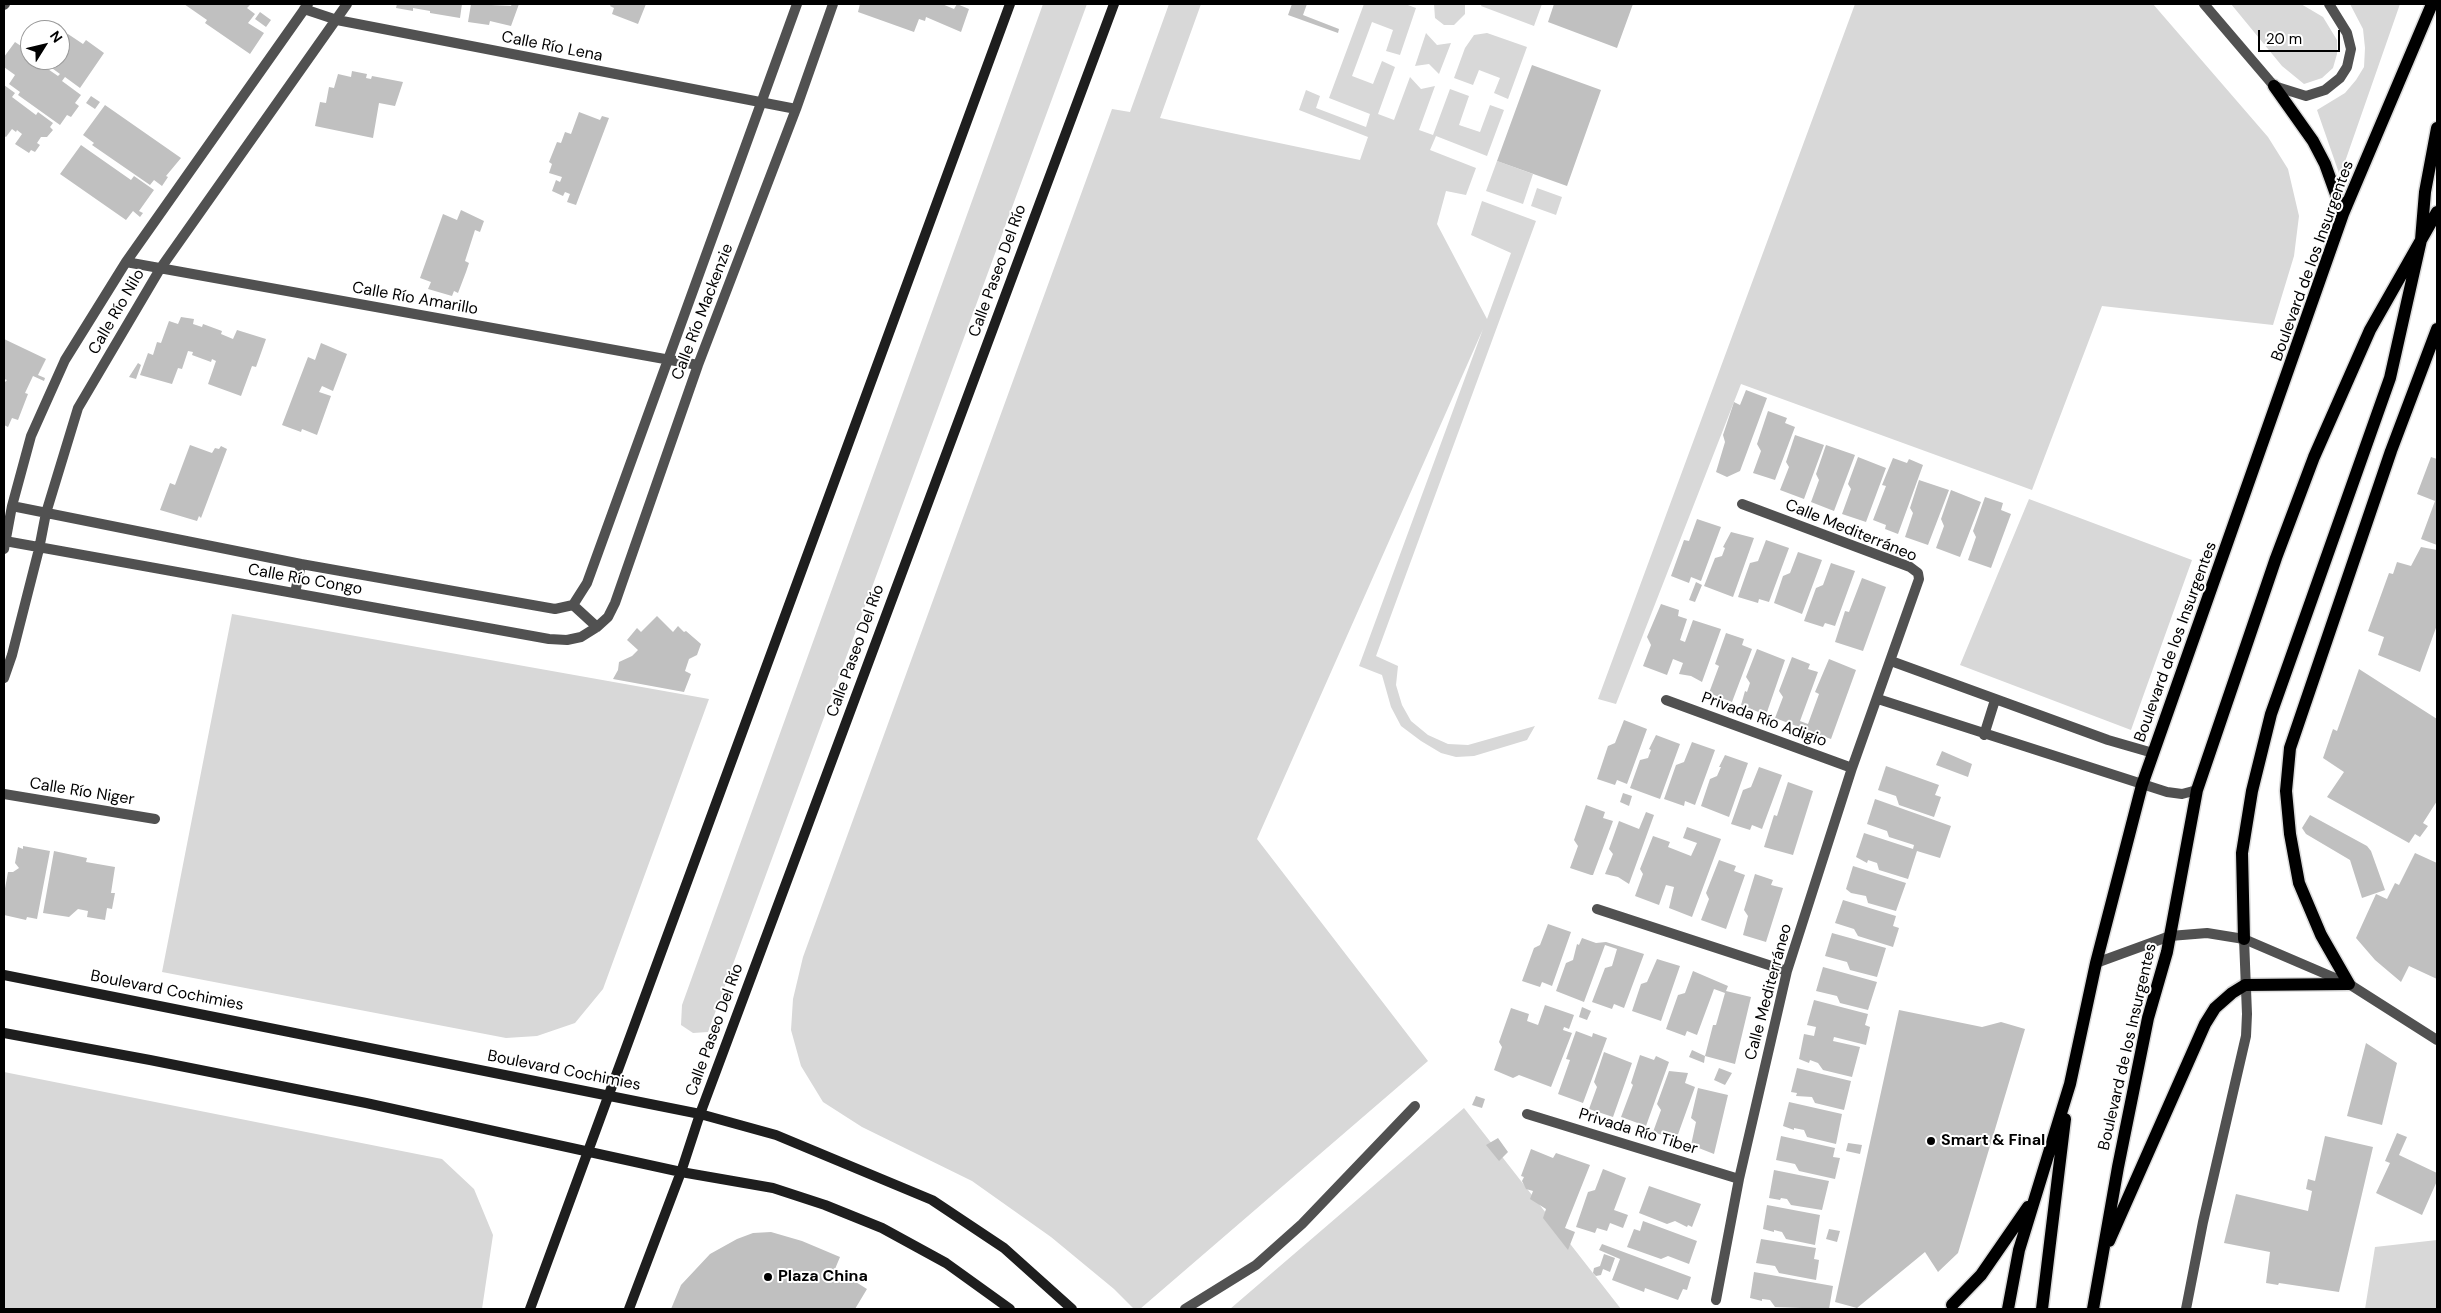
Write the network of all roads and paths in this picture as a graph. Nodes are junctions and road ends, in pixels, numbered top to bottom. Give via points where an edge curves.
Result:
1 (347, 4) edge
2 (797, 4) edge
3 (833, 4) edge
4 (1010, 4) edge
5 (1114, 4) edge
6 (2204, 4) edge
7 (2329, 4) edge
8 (2432, 4) edge
9 (306, 6) edge
10 (337, 20) junction
11 (2274, 86) junction
12 (762, 103) junction
13 (796, 109) junction
14 (2437, 128) edge
15 (2437, 212) edge
16 (2343, 214) junction
17 (2421, 240) junction
18 (126, 262) junction
19 (160, 269) junction
20 (2437, 329) edge
21 (669, 359) junction
22 (698, 365) junction
23 (1742, 504) dead end
24 (12, 506) junction
25 (46, 513) junction
26 (4, 545) edge
27 (39, 549) junction
28 (301, 564) junction
29 (295, 593) junction
30 (573, 605) junction
31 (597, 627) junction
32 (1891, 662) junction
33 (4, 678) edge
34 (1878, 699) junction
35 (1666, 700) dead end
36 (1995, 700) junction
37 (1984, 734) junction
38 (2153, 753) junction
39 (1852, 768) junction
40 (2142, 785) junction
41 (2197, 790) junction
42 (4, 794) edge
43 (155, 819) dead end
44 (1597, 909) dead end
45 (2170, 936) junction
46 (2244, 939) junction
47 (2096, 963) junction
48 (1787, 971) junction
49 (4, 975) edge
50 (2349, 984) junction
51 (2245, 985) junction
52 (4, 1033) edge
53 (2437, 1040) edge
54 (2070, 1084) junction
55 (609, 1095) junction
56 (1415, 1106) dead end
57 (700, 1114) junction
58 (1527, 1114) dead end
59 (588, 1151) junction
60 (681, 1172) junction
61 (1739, 1179) junction
62 (2035, 1197) junction
63 (2101, 1259) junction
64 (1716, 1300) dead end
65 (1950, 1307) edge
66 (530, 1309) edge
67 (630, 1309) edge
68 (1010, 1309) edge
69 (1072, 1309) edge
70 (1185, 1309) edge
71 (2008, 1309) edge
72 (2042, 1309) edge
73 (2093, 1309) edge
74 (2186, 1309) edge

1 - 10 street, Calle Río Nilo
2 - 12 street, Calle Río Mackenzie
3 - 13 street, Calle Río Mackenzie
4 - 55 main road
5 - 57 main road, Calle Paseo Del Río
6 - 11 street
7 - 11 street via 2347,33 2351,49 2347,67 2340,78 2325,90 2306,96
8 - 16 main road, Boulevard de los Insurgentes
9 - 10 street, Calle Río Lena
9 - 18 street, Calle Río Nilo
10 - 12 street, Calle Río Lena
10 - 19 street, Calle Río Nilo
11 - 16 main road via 2313,141
12 - 13 street, Calle Río Lena
12 - 21 street, Calle Río Mackenzie
13 - 22 street, Calle Río Mackenzie
14 - 17 main road via 2425,192
15 - 17 main road, Boulevard de los Insurgentes
16 - 38 main road, Boulevard de los Insurgentes via 2296,355
17 - 41 main road, Boulevard de los Insurgentes via 2370,330 2314,457
17 - 46 main road via 2390,378 2271,714 2254,782 2242,853
18 - 19 street, Calle Río Amarillo
18 - 24 street, Calle Río Nilo via 65,360 31,436
19 - 21 street, Calle Río Amarillo
19 - 25 street, Calle Río Nilo via 78,408
20 - 50 main road via 2290,748 2286,791 2299,883 2321,935
21 - 22 street, Calle Río Amarillo
21 - 30 street, Calle Río Mackenzie via 587,583
22 - 31 street, Calle Río Mackenzie via 616,603
23 - 32 street, Calle Mediterráneo via 1910,567 1918,574
24 - 25 street, Calle Río Congo
24 - 26 street, Calle Río Nilo
25 - 27 street, Calle Río Nilo
25 - 28 street, Calle Río Congo
26 - 27 street, Calle Río Congo
27 - 29 street, Calle Río Congo
27 - 33 street, Calle Río Nilo
28 - 29 street
28 - 30 street, Calle Río Congo via 555,609
29 - 31 street, Calle Río Congo via 550,639 581,637
30 - 31 street
32 - 34 street, Calle Mediterráneo
32 - 36 street
34 - 37 street
34 - 39 street, Calle Mediterráneo
35 - 39 street, Privada Río Adigio
36 - 37 street
36 - 38 street
37 - 40 street
38 - 40 main road, Boulevard de los Insurgentes
39 - 48 street, Calle Mediterráneo
40 - 41 street via 2182,794
40 - 47 main road, Boulevard de los Insurgentes
41 - 45 main road, Boulevard de los Insurgentes
42 - 43 street, Calle Río Niger
44 - 48 street
45 - 46 street via 2207,932
45 - 47 street
45 - 63 main road, Boulevard de los Insurgentes via 2148,1018
46 - 50 street
46 - 51 street
47 - 54 main road, Boulevard de los Insurgentes
48 - 61 street, Calle Mediterráneo
49 - 55 main road, Boulevard Cochimies
50 - 51 main road
50 - 53 street
51 - 63 main road via 2215,1008 2205,1024
51 - 74 street via 2246,1036
52 - 59 main road via 197,1069
54 - 62 main road, Boulevard de los Insurgentes
54 - 72 main road
55 - 57 main road, Boulevard Cochimies
55 - 59 main road
56 - 70 street via 1296,1230 1256,1265
57 - 60 main road, Calle Paseo Del Río
57 - 69 main road, Boulevard Cochimies via 776,1135 932,1200 1004,1248
58 - 61 street, Privada Río Tiber
59 - 60 main road
59 - 66 main road
60 - 67 main road, Calle Paseo Del Río
60 - 68 main road via 773,1188 882,1228 946,1263
61 - 64 street, Calle Mediterráneo
62 - 65 main road via 1981,1275
62 - 71 main road, Boulevard de los Insurgentes via 2019,1250
63 - 73 main road, Boulevard de los Insurgentes

